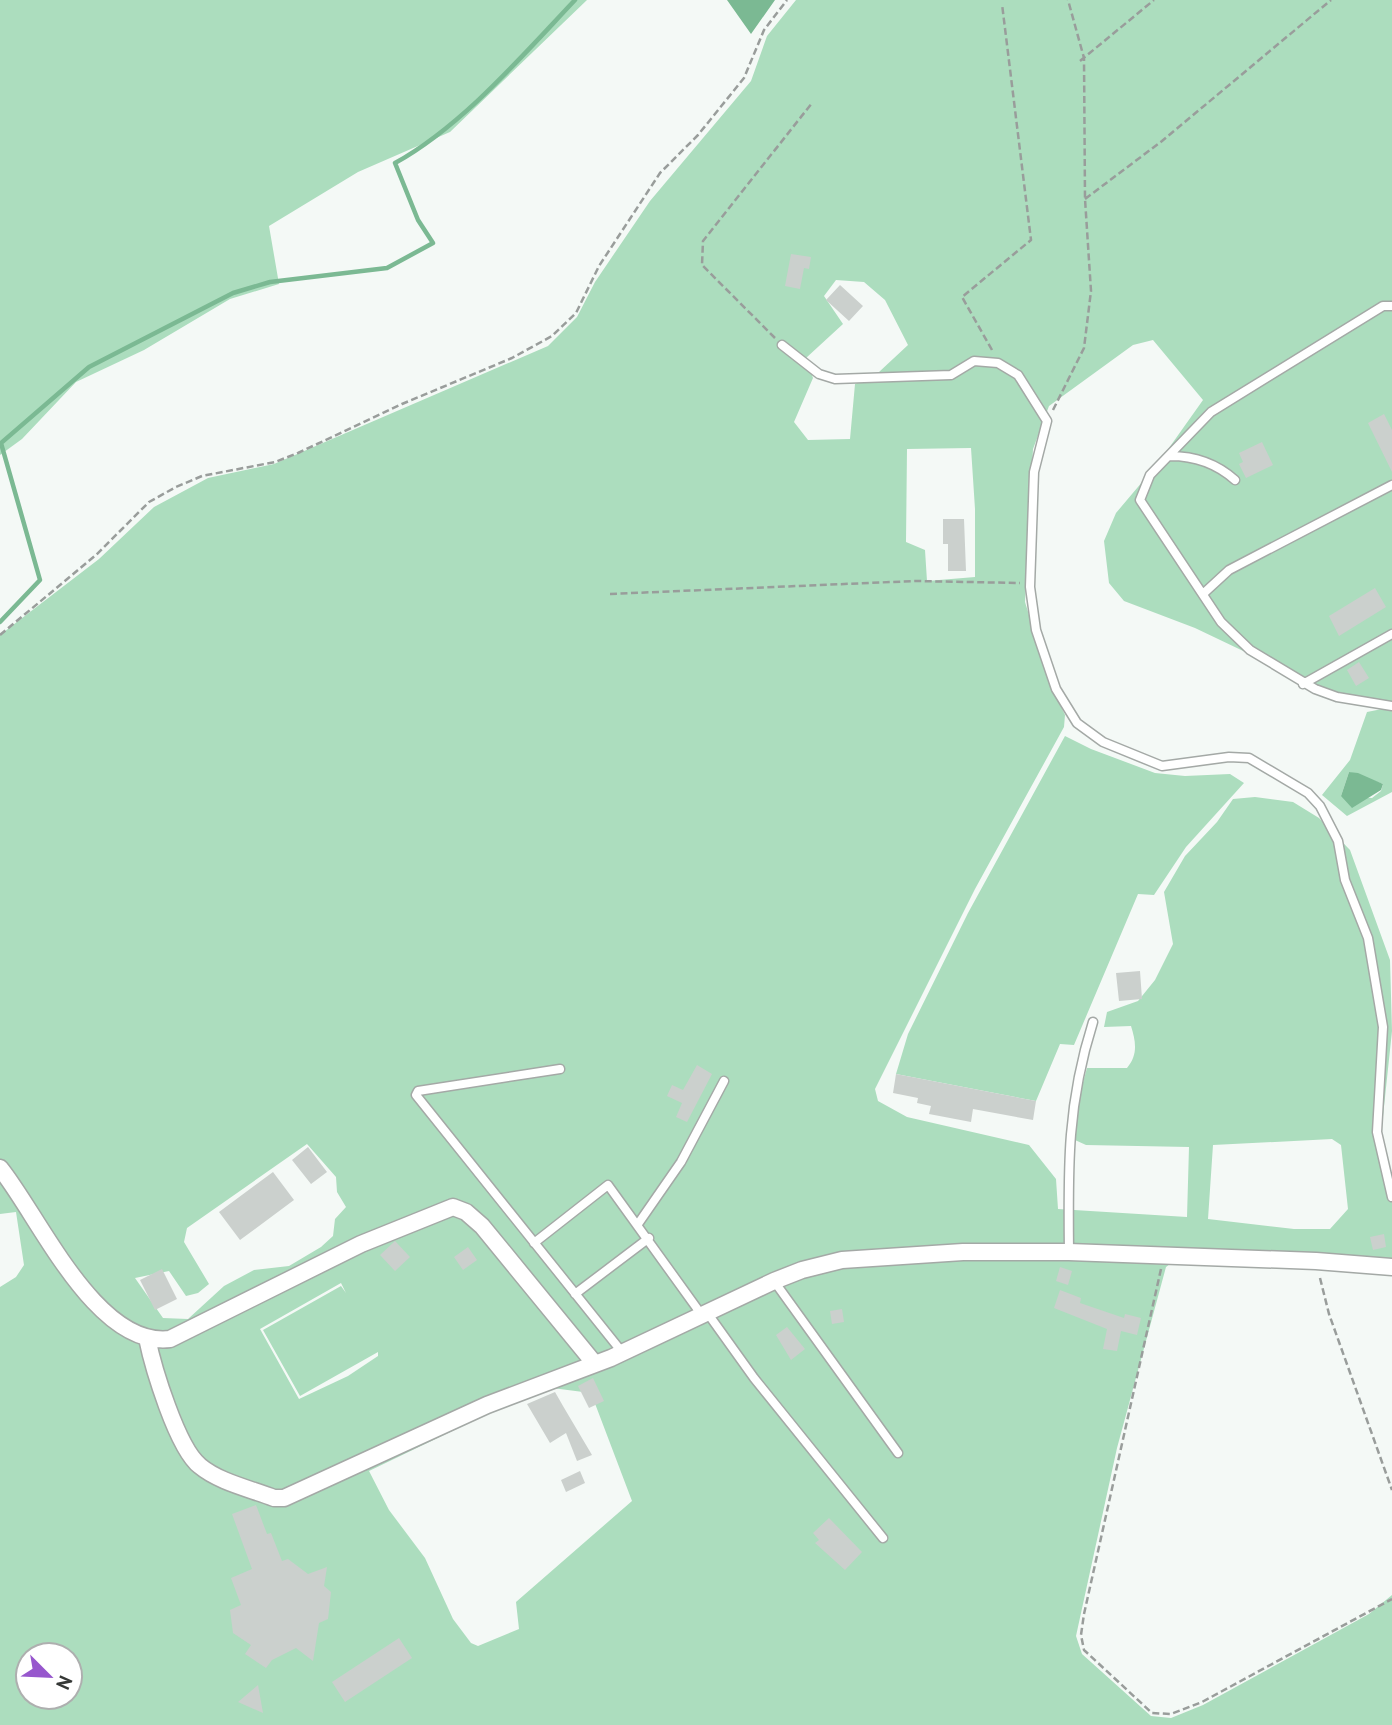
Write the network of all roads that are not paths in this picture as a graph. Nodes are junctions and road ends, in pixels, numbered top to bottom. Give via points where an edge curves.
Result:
1 (1392, 306) edge
2 (782, 345) road end
3 (1170, 456) junction
4 (1235, 480) dead end
5 (1392, 485) edge
6 (1204, 593) junction
7 (1392, 634) edge
8 (1304, 684) junction
9 (1392, 706) edge
10 (1093, 1023) dead end
11 (560, 1069) dead end
12 (724, 1081) dead end
13 (0, 1168) edge
14 (1392, 1197) edge
15 (638, 1224) junction
16 (649, 1238) junction
17 (534, 1243) junction
18 (1069, 1252) junction
19 (1392, 1268) edge
20 (774, 1281) junction
21 (575, 1294) junction
22 (703, 1313) junction
23 (147, 1338) junction
24 (622, 1352) junction
25 (595, 1364) junction
26 (898, 1453) dead end
27 (883, 1538) dead end

1 - 3 lane via 1383,306 1211,412
2 - 14 lane via 819,374 835,379 951,375 974,361 998,362 1018,375 1046,421 1034,472 1030,587 1037,630 1065,707 1103,742 1162,766 1249,758 1308,793 1330,821 1345,880 1368,938 1381,1014 1384,1048 1377,1132
3 - 4 lane via 1190,456
3 - 6 lane via 1150,475 1140,500
5 - 6 lane via 1229,570
6 - 8 lane via 1221,622 1251,650
7 - 8 lane
8 - 9 lane via 1337,697
10 - 18 lane via 1070,1114
11 - 17 lane via 418,1091 416,1095
12 - 15 lane via 681,1162
13 - 23 street via 76,1283 120,1324
15 - 16 lane
15 - 17 lane via 608,1185
16 - 21 lane
16 - 22 lane
17 - 21 lane
18 - 19 street
18 - 20 street via 877,1256 842,1260
20 - 22 street
20 - 26 lane
21 - 24 lane
22 - 24 street
22 - 27 lane
23 - 25 street via 170,1339 361,1244 453,1207 482,1226
23 - 25 street via 170,1413 194,1460 205,1470 274,1498 296,1495 487,1405
24 - 25 street

